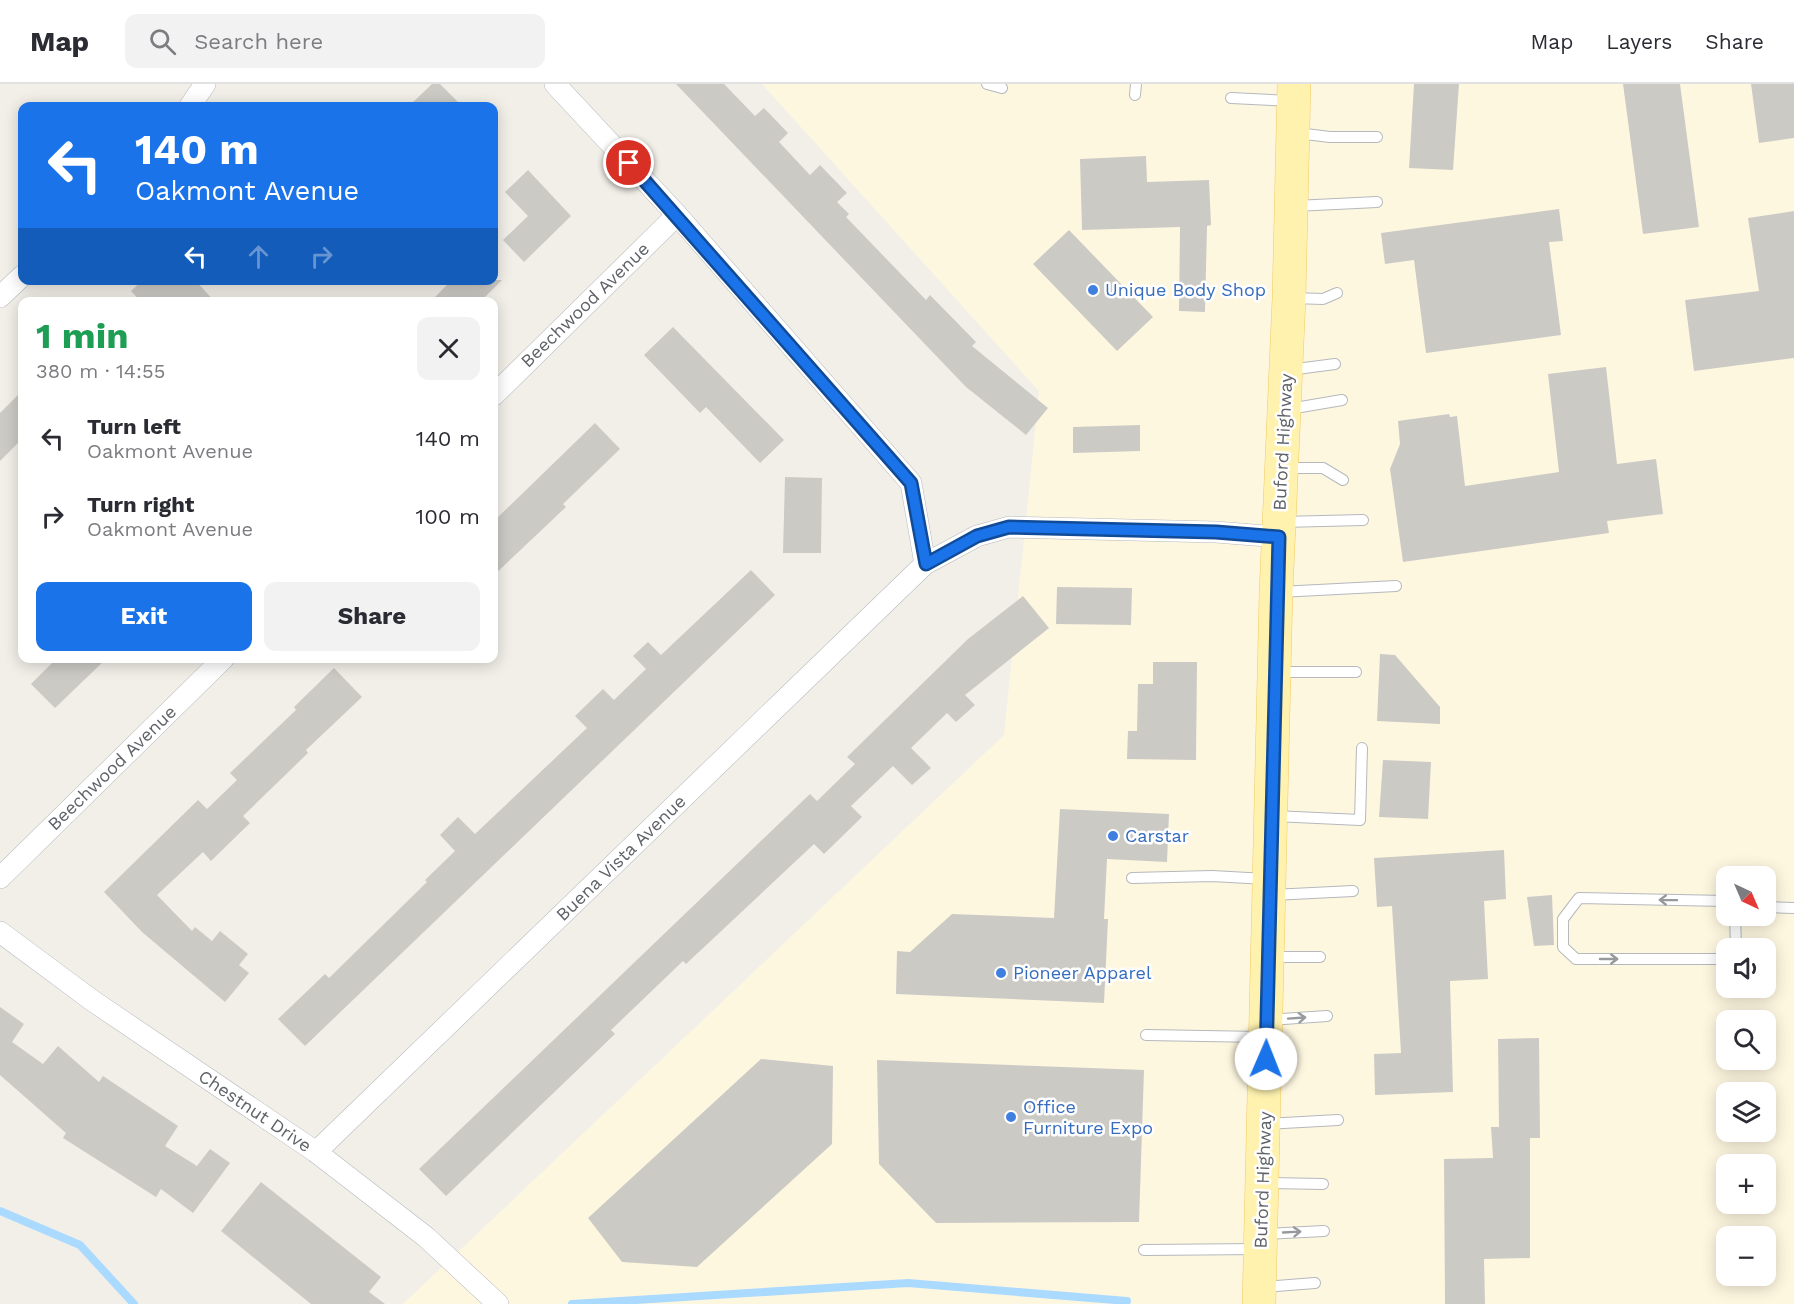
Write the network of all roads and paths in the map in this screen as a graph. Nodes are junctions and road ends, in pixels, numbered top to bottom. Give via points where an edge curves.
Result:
1 (205, 84) edge
2 (555, 84) edge
3 (987, 84) edge
4 (1002, 88) dead end
5 (1231, 98) dead end
6 (193, 102) edge
7 (1294, 106) edge
8 (1377, 136) dead end
9 (1377, 202) dead end
10 (1292, 206) junction
11 (677, 215) junction
12 (18, 280) edge
13 (1337, 293) dead end
14 (0, 297) edge
15 (1289, 298) junction
16 (1335, 364) dead end
17 (1286, 370) junction
18 (498, 391) edge
19 (1342, 400) dead end
20 (1284, 409) junction
21 (1281, 467) junction
22 (1343, 480) dead end
23 (1363, 520) dead end
24 (1279, 529) junction
25 (926, 564) junction
26 (1396, 586) dead end
27 (1276, 592) junction
28 (219, 663) edge
29 (1274, 672) junction
30 (1356, 672) dead end
31 (1362, 748) dead end
32 (1271, 816) junction
33 (0, 878) edge
34 (1132, 878) dead end
35 (1269, 887) junction
36 (1353, 891) dead end
37 (1716, 901) edge
38 (1776, 907) edge
39 (1794, 908) edge
40 (0, 932) edge
41 (1267, 957) junction
42 (1320, 957) dead end
43 (1716, 958) edge
44 (1327, 1016) dead end
45 (1267, 1029) junction
46 (1146, 1035) dead end
47 (1338, 1120) dead end
48 (1265, 1124) junction
49 (316, 1152) junction
50 (1262, 1183) junction
51 (1323, 1184) dead end
52 (1324, 1231) dead end
53 (1261, 1241) junction
54 (1144, 1250) dead end
55 (1315, 1283) dead end
56 (1260, 1296) edge
57 (498, 1304) edge

1 - 6 street
2 - 11 street
3 - 4 lane
5 - 7 lane
7 - 8 lane via 1330,137
7 - 10 main road, Buford Highway
9 - 10 lane
10 - 15 main road, Buford Highway
11 - 18 street, Beechwood Avenue
11 - 25 street via 911,483
12 - 14 street
13 - 15 lane via 1323,299
15 - 17 main road, Buford Highway
16 - 17 lane
17 - 20 main road, Buford Highway
19 - 20 lane
20 - 21 main road, Buford Highway
21 - 22 lane via 1323,468
21 - 24 main road, Buford Highway
23 - 24 lane
24 - 25 street, Buena Vista Avenue via 1216,532 1009,527 977,536
24 - 27 main road, Buford Highway
25 - 49 street, Buena Vista Avenue
26 - 27 lane
27 - 29 main road, Buford Highway
28 - 33 street, Beechwood Avenue
29 - 30 lane
29 - 32 main road, Buford Highway
31 - 32 lane via 1360,820
32 - 35 main road, Buford Highway
34 - 35 lane via 1212,876
35 - 36 lane
35 - 41 main road, Buford Highway
37 -> 43 lane via 1579,898 1563,919 1563,947 1576,959
38 - 39 lane
40 - 49 street, Chestnut Drive via 93,1001
41 - 42 lane
41 - 45 main road, Buford Highway
45 -> 44 lane
45 - 46 lane
45 - 48 main road, Buford Highway
47 - 48 lane
48 - 50 main road, Buford Highway
49 - 57 street, Chestnut Drive via 426,1237
50 - 51 lane
50 - 53 main road, Buford Highway
53 -> 52 lane
53 - 54 lane
53 - 56 main road, Buford Highway
55 - 56 lane

